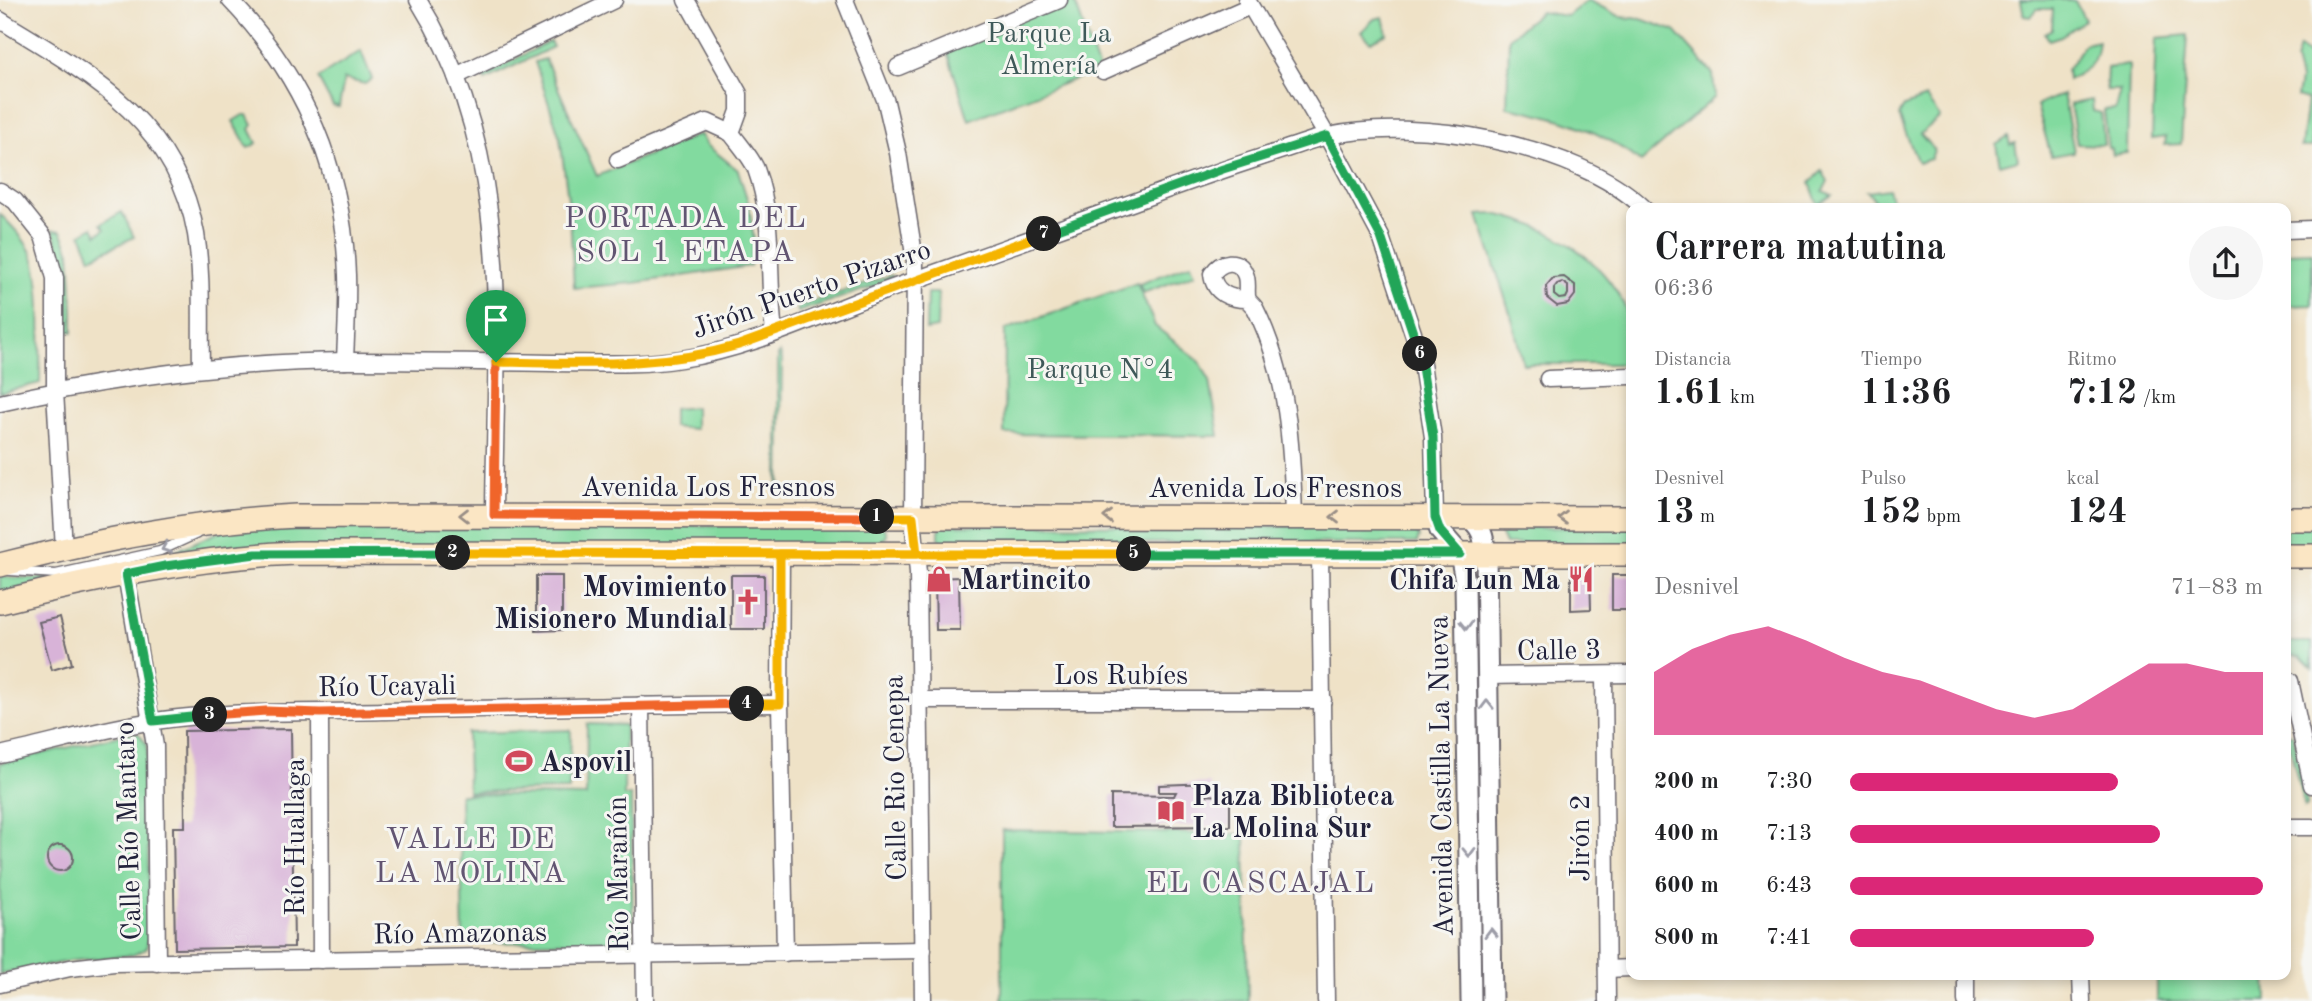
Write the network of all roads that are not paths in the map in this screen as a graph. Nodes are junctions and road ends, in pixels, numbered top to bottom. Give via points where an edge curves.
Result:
1 (230, 0) edge
2 (418, 0) edge
3 (614, 0) edge
4 (686, 0) edge
5 (845, 0) edge
6 (1059, 0) edge
7 (1248, 3) edge
8 (0, 20) edge
9 (898, 67) dead end
10 (1103, 71) dead end
11 (456, 76) junction
12 (731, 133) junction
13 (1327, 136) junction
14 (618, 160) dead end
15 (0, 191) edge
16 (1637, 203) edge
17 (2312, 229) edge
18 (2291, 230) edge
19 (914, 282) junction
20 (1247, 299) dead end
21 (774, 332) junction
22 (345, 361) junction
23 (496, 362) junction
24 (201, 368) junction
25 (1626, 376) edge
26 (1548, 379) dead end
27 (55, 391) junction
28 (0, 403) edge
29 (494, 515) junction
30 (913, 517) junction
31 (1435, 517) junction
32 (1467, 517) junction
33 (1294, 518) junction
34 (1626, 518) edge
35 (2291, 519) edge
36 (2312, 519) edge
37 (228, 520) junction
38 (64, 549) junction
39 (780, 554) junction
40 (917, 554) junction
41 (1460, 554) junction
42 (1486, 554) junction
43 (1626, 554) edge
44 (1321, 555) junction
45 (2291, 556) edge
46 (2312, 556) edge
47 (0, 565) edge
48 (0, 571) edge
49 (126, 574) junction
50 (0, 602) edge
51 (1626, 674) edge
52 (1604, 675) junction
53 (1487, 676) junction
54 (2291, 686) edge
55 (920, 700) junction
56 (1323, 700) junction
57 (780, 704) junction
58 (641, 705) junction
59 (320, 713) junction
60 (153, 721) junction
61 (0, 755) edge
62 (2312, 785) edge
63 (2291, 827) edge
64 (2312, 827) edge
65 (923, 950) junction
66 (785, 953) junction
67 (645, 954) junction
68 (321, 960) junction
69 (157, 963) junction
70 (1626, 968) edge
71 (1607, 969) junction
72 (1966, 980) edge
73 (2081, 980) edge
74 (0, 984) edge
75 (645, 1001) edge
76 (923, 1001) edge
77 (1326, 1001) edge
78 (1471, 1001) edge
79 (1492, 1001) edge
80 (1607, 1001) edge
81 (1966, 1001) edge
82 (2081, 1001) edge

1 - 22 street via 284,66 325,146 345,242
2 - 11 street
3 - 11 street
4 - 12 street via 739,94
5 - 19 street, Calle Rio Cenepa via 889,114 915,261
6 - 9 street
7 - 10 street
7 - 13 street
8 - 24 street via 114,94 145,126 172,165 196,235
11 - 23 street via 478,146 492,221
12 - 14 street via 707,122
12 - 21 street via 755,167 768,219
13 - 16 street, Jirón Puerto Pizarro via 1381,129 1522,146 1603,178
13 - 19 street, Jirón Puerto Pizarro via 1223,169
13 - 31 street via 1381,237 1421,357 1433,437
15 - 27 street via 15,201 43,236 55,278
17 - 18 street
19 - 21 street, Jirón Puerto Pizarro
19 - 30 street, Calle Rio Cenepa
20 - 33 street via 1254,306 1283,391 1291,436
21 - 23 street, Jirón Puerto Pizarro via 718,351 665,361
22 - 23 street, Jirón Puerto Pizarro
22 - 24 street, Jirón Puerto Pizarro
23 - 29 street
24 - 27 street, Jirón Puerto Pizarro
25 - 26 street
27 - 28 street, Jirón Puerto Pizarro
27 - 38 street
29 - 30 main road, Avenida Los Fresnos
29 -> 37 main road, Avenida Los Fresnos
33 -> 30 main road, Avenida Los Fresnos
30 - 40 street, Calle Rio Cenepa
31 - 32 main road, Avenida Los Fresnos
31 -> 33 main road, Avenida Los Fresnos
31 - 41 street, Avenida Castilla La Nueva via 1440,531
34 -> 32 main road, Avenida Los Fresnos
32 - 42 street, Avenida Castilla La Nueva via 1481,530
35 - 36 main road
37 - 38 main road, Avenida Los Fresnos
37 -> 48 lane via 160,551 57,574
38 - 47 main road, Avenida Los Fresnos
39 - 40 main road
39 - 49 main road via 297,553 217,558
39 - 57 street
40 - 44 main road
40 - 55 street, Calle Rio Cenepa
41 - 42 main road
41 - 44 main road
41 -> 78 street, Avenida Castilla La Nueva via 1465,581
42 - 43 main road
42 - 53 street, Avenida Castilla La Nueva
44 - 56 street
45 - 46 main road
49 - 50 main road
49 - 60 street, Calle Río Mantaro
51 - 52 street, Calle 3
52 - 53 street, Calle 3
52 - 71 street, Jirón 2
79 -> 53 street, Avenida Castilla La Nueva
54 - 62 street
55 - 56 street, Los Rubíes
55 - 65 street, Calle Rio Cenepa
56 - 77 street
57 - 58 street, Río Ucayali
57 - 66 street
58 - 59 street, Río Ucayali
58 - 67 street, Río Marañón
59 - 60 street, Río Ucayali via 266,711
59 - 68 street, Río Huallaga
60 - 61 street, Río Ucayali
60 - 69 street, Calle Río Mantaro
63 - 64 street
65 - 66 street, Río Amazonas
65 - 76 street, Calle Rio Cenepa
66 - 67 street, Río Amazonas
67 - 68 street, Río Amazonas
67 - 75 street, Río Marañón
68 - 69 street, Río Amazonas
69 - 74 street, Río Amazonas via 70,968
70 - 71 street
71 - 80 street, Jirón 2
72 - 81 street
73 - 82 street

